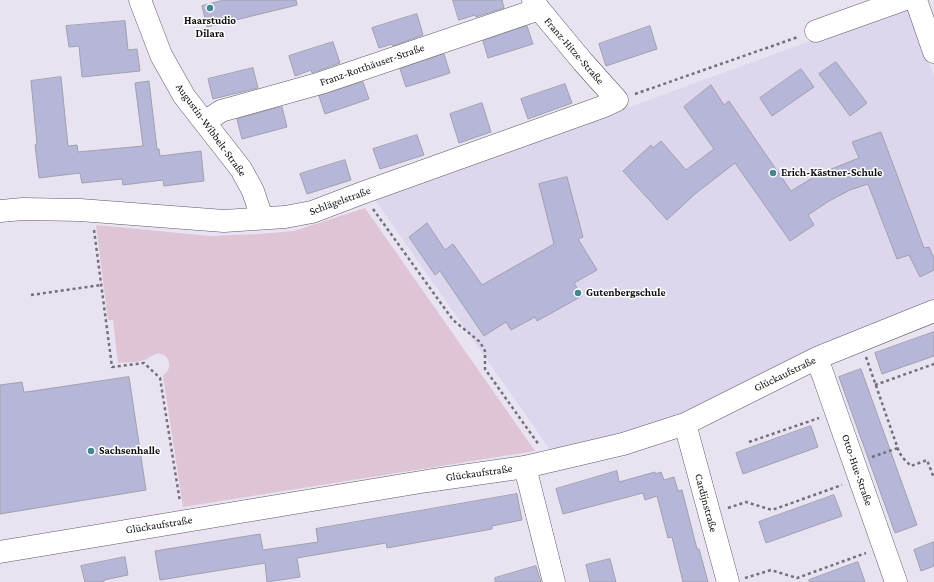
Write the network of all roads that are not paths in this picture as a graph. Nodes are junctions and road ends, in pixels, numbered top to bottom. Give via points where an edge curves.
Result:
1 (140, 0) edge
2 (903, 0) edge
3 (916, 0) edge
4 (536, 4) edge
5 (816, 31) road end
6 (934, 52) edge
7 (618, 100) joint
8 (205, 122) junction
9 (0, 210) edge
10 (262, 218) junction
11 (934, 311) edge
12 (818, 358) junction
13 (685, 424) junction
14 (524, 467) junction
15 (0, 552) edge
16 (733, 581) edge
17 (554, 582) edge
18 (896, 582) edge

1 - 8 street, Augustin-Wibbelt-Straße via 161,55 184,96
2 - 5 street
3 - 6 street
4 - 7 street, Franz-Hitze-Straße
4 - 8 street, Franz-Rotthäuser-Straße via 321,83 221,111
7 - 10 street, Schlägelstraße via 312,212
8 - 10 street, Augustin-Wibbelt-Straße via 241,169 253,191
9 - 10 street, Schlägelstraße via 92,211 224,221
11 - 12 street, Glückaufstraße
12 - 13 street, Glückaufstraße
12 - 18 street, Otto-Hue-Straße
13 - 14 street, Glückaufstraße via 623,444
13 - 16 street, Cardijnstraße via 709,514
14 - 15 street, Glückaufstraße
14 - 17 street

